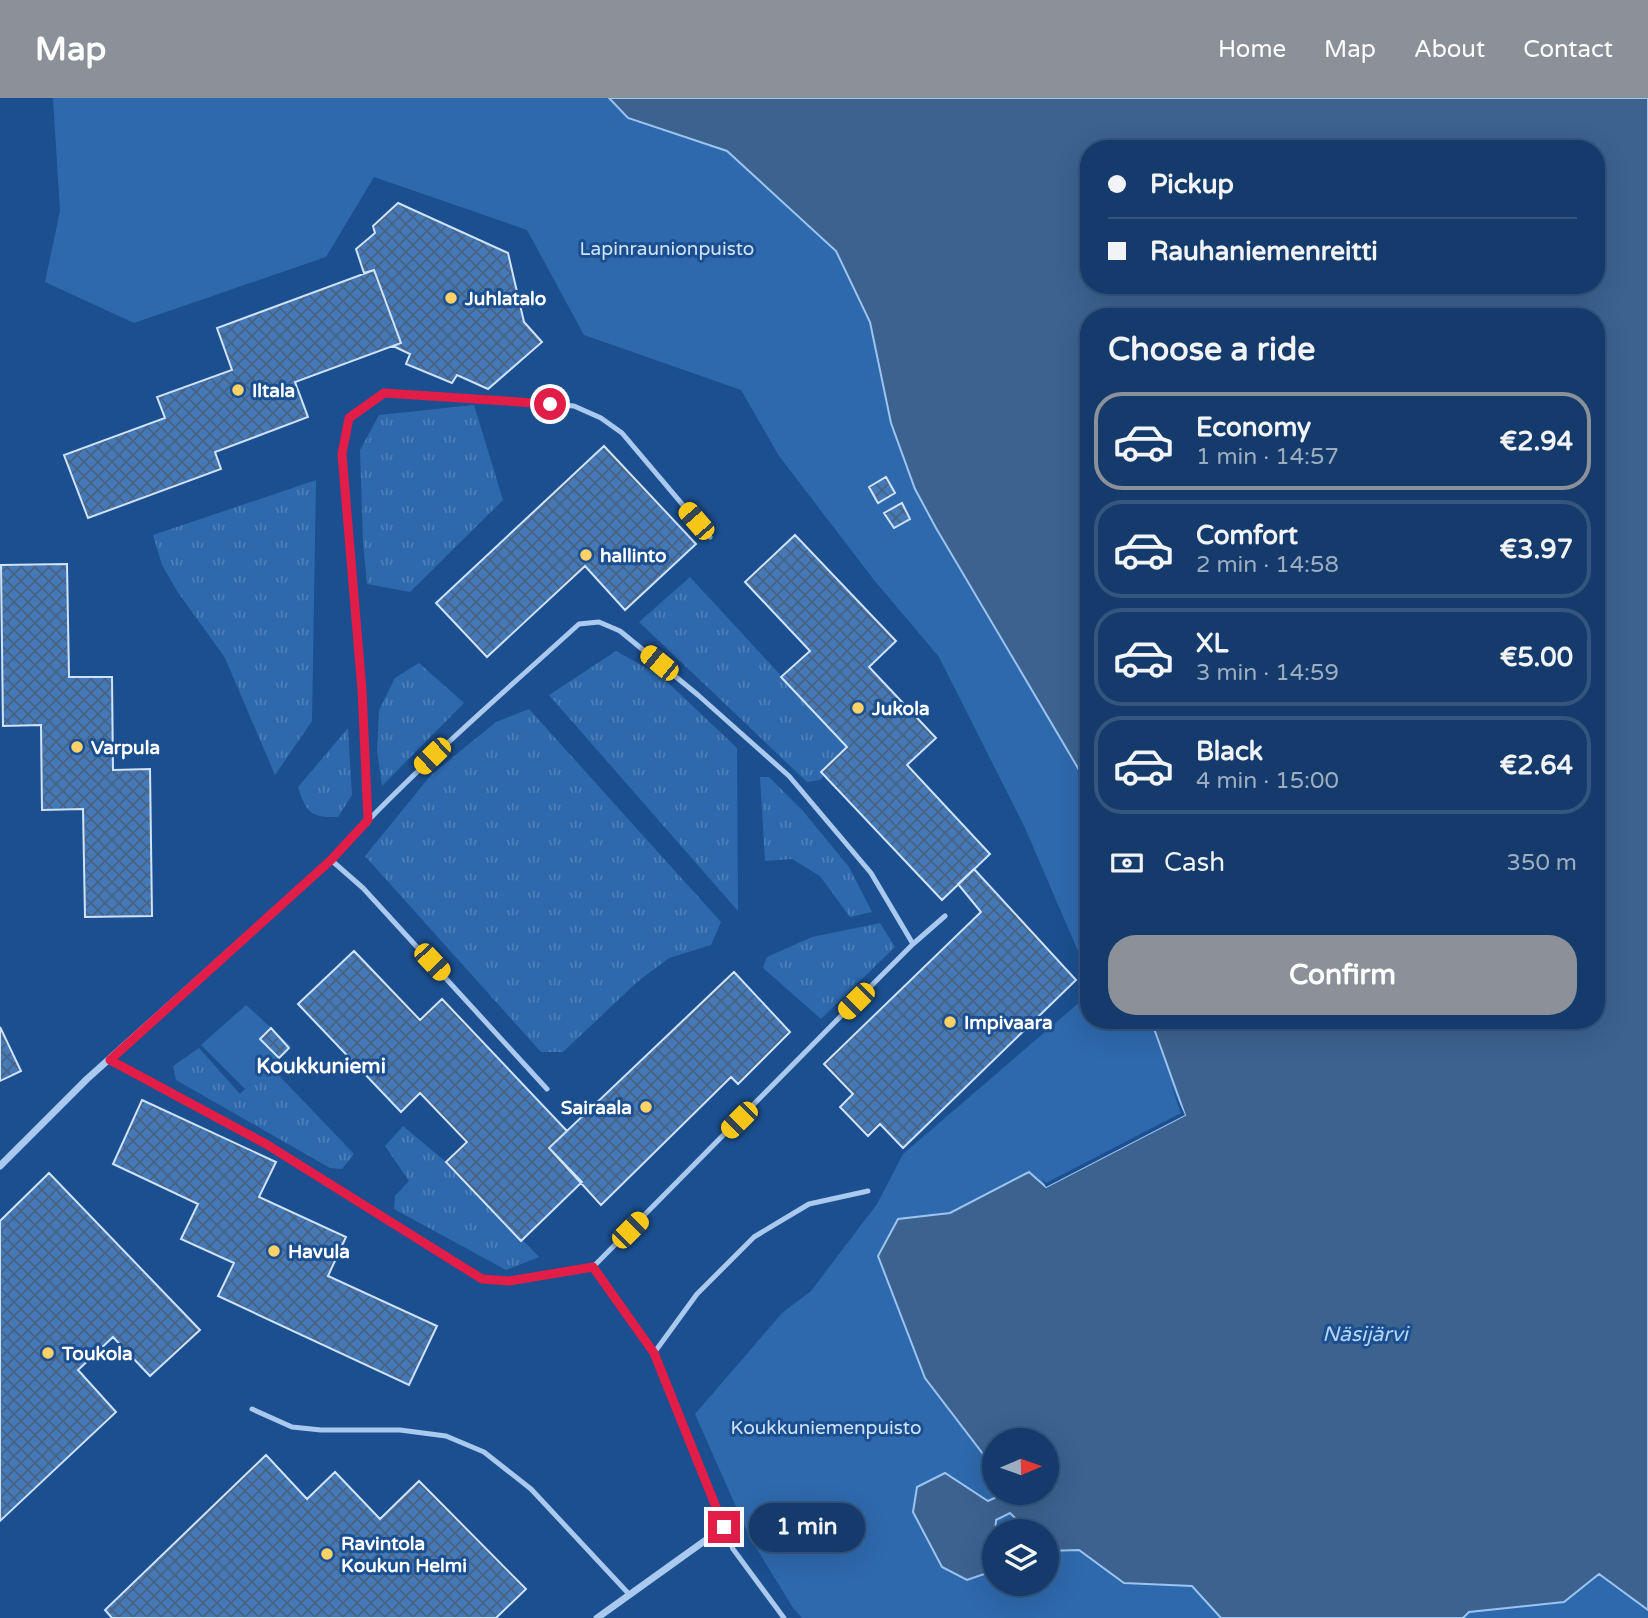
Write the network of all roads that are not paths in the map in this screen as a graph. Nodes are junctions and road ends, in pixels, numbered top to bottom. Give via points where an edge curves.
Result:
1 (710, 537) dead end
2 (368, 820) junction
3 (331, 860) junction
4 (945, 916) dead end
5 (914, 944) junction
6 (110, 1060) junction
7 (547, 1089) dead end
8 (0, 1166) edge
9 (868, 1191) dead end
10 (593, 1267) junction
11 (654, 1353) junction
12 (252, 1409) dead end
13 (724, 1527) junction
14 (628, 1593) junction
15 (597, 1618) edge
16 (784, 1618) edge

1 - 2 lane via 622,433 574,406 384,393 349,418 342,454
2 - 3 lane
2 - 5 lane via 579,624 600,622 620,631 789,776 871,873
3 - 6 street
3 - 7 lane via 372,897
4 - 5 lane
5 - 10 lane
6 - 8 street
6 - 10 lane via 266,1144 482,1279 509,1281
9 - 11 lane via 809,1204 754,1237 697,1294
10 - 11 lane
11 - 13 lane
12 - 14 lane via 292,1427 400,1430 446,1436 484,1452 531,1489
13 - 14 street
13 - 16 lane via 733,1549
14 - 15 street

